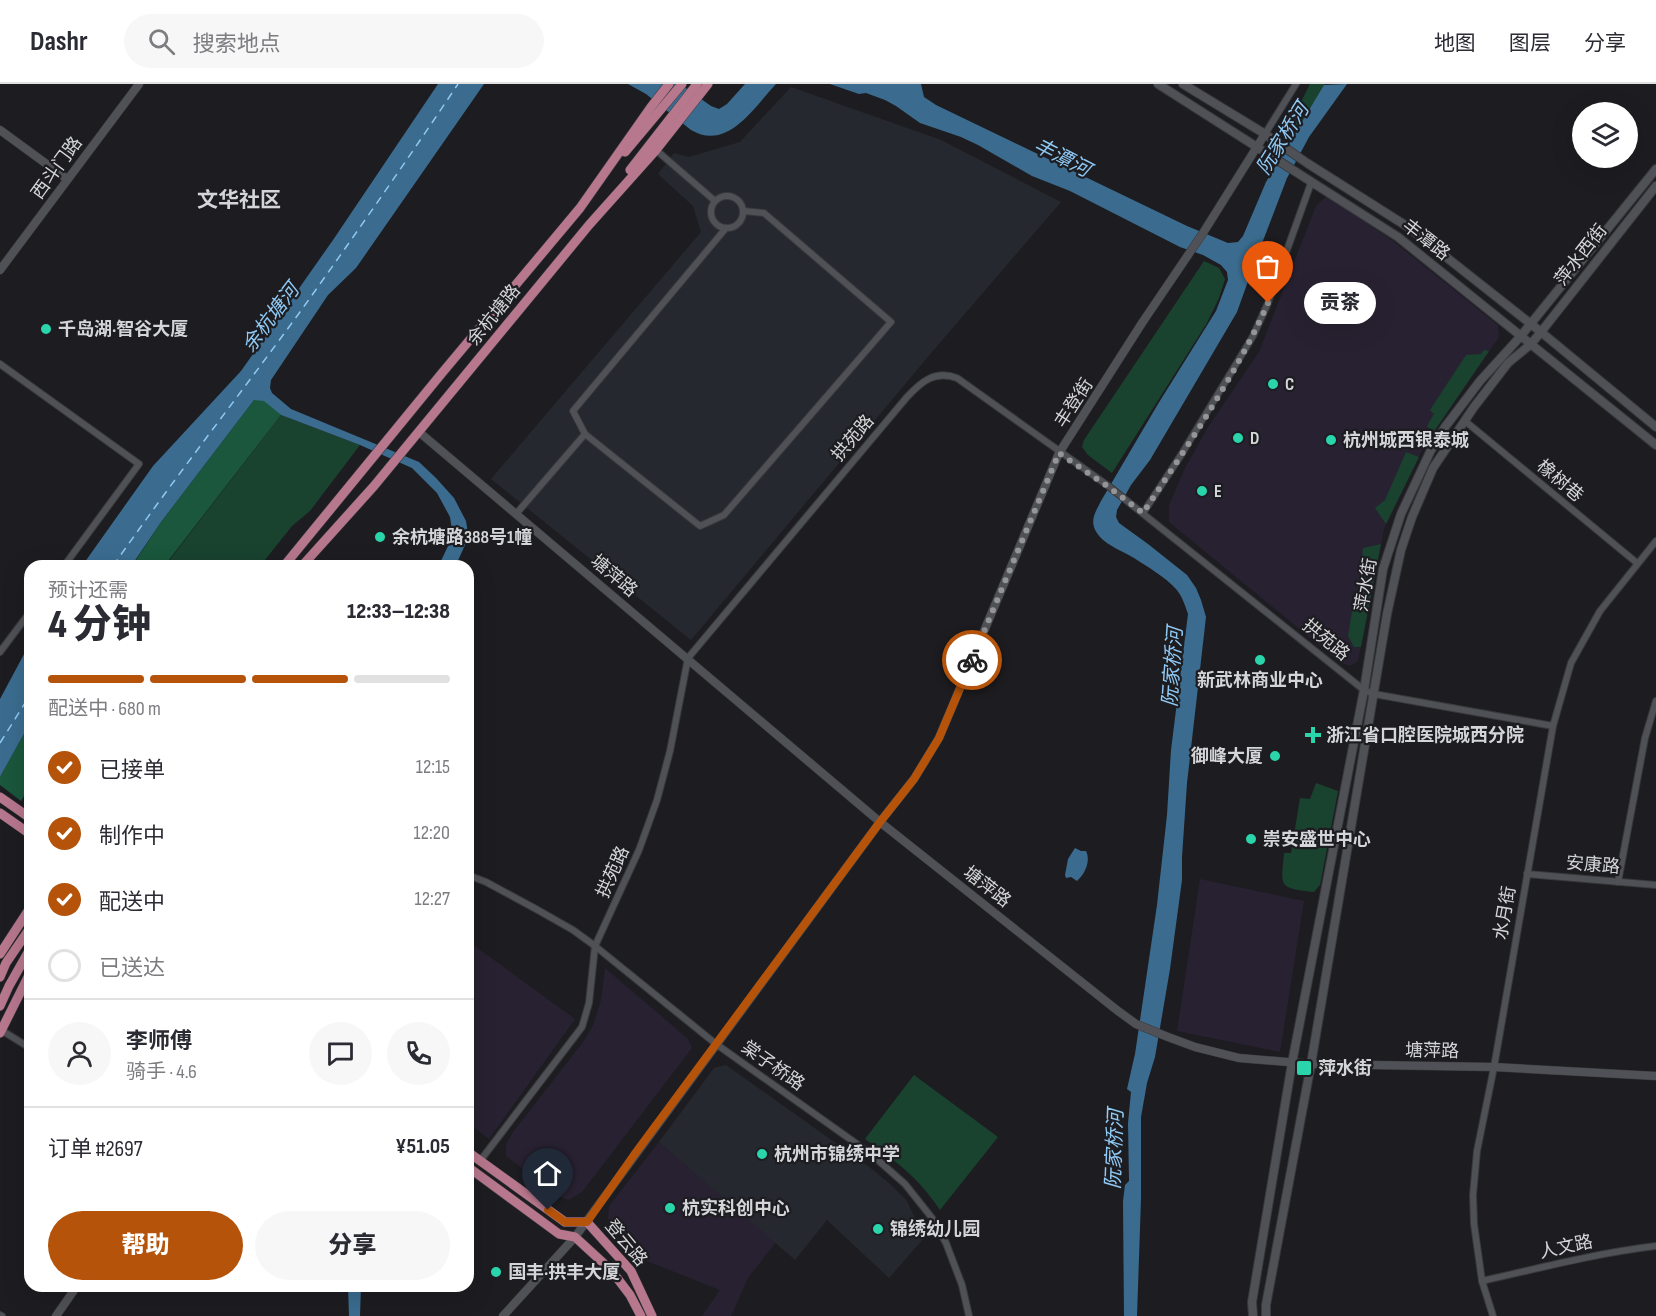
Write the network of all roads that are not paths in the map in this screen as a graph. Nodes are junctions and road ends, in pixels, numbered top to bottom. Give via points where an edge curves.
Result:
1 (139, 84) edge
2 (669, 84) edge
3 (682, 84) edge
4 (1158, 84) edge
5 (1183, 84) edge
6 (1296, 84) edge
7 (701, 86) edge
8 (654, 110) junction
9 (671, 124) junction
10 (0, 130) edge
11 (1265, 134) junction
12 (1257, 147) junction
13 (656, 150) junction
14 (1656, 169) edge
15 (67, 179) junction
16 (1311, 183) junction
17 (1656, 186) edge
18 (715, 201) junction
19 (742, 211) junction
20 (589, 225) junction
21 (726, 228) junction
22 (0, 270) edge
23 (1530, 324) junction
24 (1541, 332) junction
25 (1520, 337) junction
26 (1531, 344) junction
27 (0, 364) edge
28 (1465, 421) junction
29 (1656, 427) edge
30 (419, 432) junction
31 (585, 434) junction
32 (1656, 445) edge
33 (1059, 453) junction
34 (1143, 513) junction
35 (516, 514) junction
36 (1656, 541) edge
37 (68, 560) edge
38 (289, 560) edge
39 (307, 560) edge
40 (1637, 563) junction
41 (24, 620) edge
42 (0, 652) edge
43 (688, 658) junction
44 (1364, 690) junction
45 (1374, 694) junction
46 (1656, 701) edge
47 (1553, 726) junction
48 (0, 797) edge
49 (0, 813) edge
50 (24, 814) edge
51 (880, 822) junction
52 (24, 830) edge
53 (1527, 874) junction
54 (474, 877) edge
55 (1617, 882) junction
56 (1656, 885) edge
57 (24, 917) edge
58 (24, 937) edge
59 (595, 946) junction
60 (0, 954) edge
61 (24, 960) edge
62 (0, 977) edge
63 (24, 985) edge
64 (0, 1006) edge
65 (1, 1031) edge
66 (24, 1044) edge
67 (716, 1044) junction
68 (1292, 1062) junction
69 (1311, 1064) junction
70 (1494, 1067) junction
71 (1656, 1076) edge
72 (474, 1156) edge
73 (480, 1161) junction
74 (474, 1171) edge
75 (587, 1222) junction
76 (576, 1238) junction
77 (1656, 1246) edge
78 (1482, 1281) junction
79 (73, 1292) edge
80 (56, 1316) edge
81 (503, 1316) edge
82 (641, 1316) edge
83 (652, 1316) edge
84 (969, 1316) edge
85 (1253, 1316) edge
86 (1266, 1316) edge
87 (1493, 1316) edge

1 - 15 street, 西斗门路
2 - 8 main road
3 - 8 main road
4 - 12 main road, 丰潭路
5 - 11 main road, 丰潭路
6 - 11 street
7 - 9 main road, 余杭塘路
8 - 38 main road, 余杭塘路 via 580,208
9 - 13 main road, 余杭塘路
9 - 20 main road
10 - 15 street
11 - 12 street
11 - 23 main road, 丰潭路 via 1408,226
12 - 16 main road, 丰潭路
12 - 33 street, 丰登街
13 - 18 street
13 - 20 main road, 余杭塘路
14 - 23 main road, 萍水西街
15 - 22 street, 西斗门路
16 - 25 main road, 丰潭路 via 1398,237
16 - 34 street via 1253,336
17 - 24 main road, 萍水西街
18 - 19 street via 730,197 739,202
18 - 21 street via 711,216
19 - 21 street via 740,221
19 - 31 street via 764,213 891,322 724,515 700,526
20 - 30 main road, 余杭塘路
21 - 31 street via 573,411
23 - 24 main road, 丰潭路
23 - 25 main road, 萍水街
24 - 26 main road, 萍水西街
24 - 29 main road, 丰潭路
25 - 26 main road, 丰潭路
25 - 44 main road, 萍水街 via 1445,427 1415,482 1383,569
26 - 28 main road, 萍水街 via 1509,363
26 - 32 main road, 丰潭路
27 - 37 street via 140,464
28 - 40 street, 橡树巷
28 - 45 main road, 萍水街 via 1433,468 1401,550
30 - 35 street, 塘萍路
30 - 39 main road, 余杭塘路
31 - 35 street
33 - 34 street, 拱苑路
33 - 43 street, 拱苑路 via 957,378 936,375 925,381 907,397
33 - 51 street, 丰登街 via 939,738 914,779
34 - 44 street, 拱苑路
35 - 43 street, 塘萍路
36 - 40 street, 水月街
40 - 47 street, 水月街 via 1600,611 1571,663
41 - 42 street
43 - 51 street, 塘萍路
43 - 59 street, 拱苑路 via 657,800
44 - 45 street, 拱苑路
44 - 68 main road, 萍水街
45 - 47 street, 拱苑路
45 - 69 main road, 萍水街
46 - 55 street
47 - 53 street, 水月街
48 - 50 main road
49 - 52 main road
51 - 67 street, 丰登街
51 - 68 street, 塘萍路 via 1136,1024 1195,1047 1239,1058
53 - 55 street, 安康路
53 - 70 street, 水月街
54 - 59 street, 棠子桥路 via 545,914
55 - 56 street, 安康路
57 - 60 main road
58 - 62 main road
59 - 67 street, 棠子桥路
59 - 73 street, 拱苑路 via 589,1003 582,1027
61 - 64 main road
63 - 65 main road
65 - 66 street
67 - 75 street, 丰登街
67 - 84 street, 棠子桥路 via 871,1154 905,1184 946,1243
68 - 69 street, 塘萍路
68 - 85 main road, 萍水街 via 1252,1302
69 - 70 street, 塘萍路
69 - 86 main road, 萍水街
70 - 71 street, 塘萍路
70 - 78 street, 水月街 via 1477,1150 1473,1195
72 - 73 main road, 登云路
73 - 75 main road, 登云路 via 565,1222
74 - 76 main road, 登云路 via 560,1234
75 - 76 street, 丰登街
75 - 83 main road, 登云路 via 631,1271
76 - 81 street, 丰登街
76 - 82 main road, 登云路 via 620,1281
77 - 78 street, 人文路
78 - 87 street, 水月街
79 - 80 street

